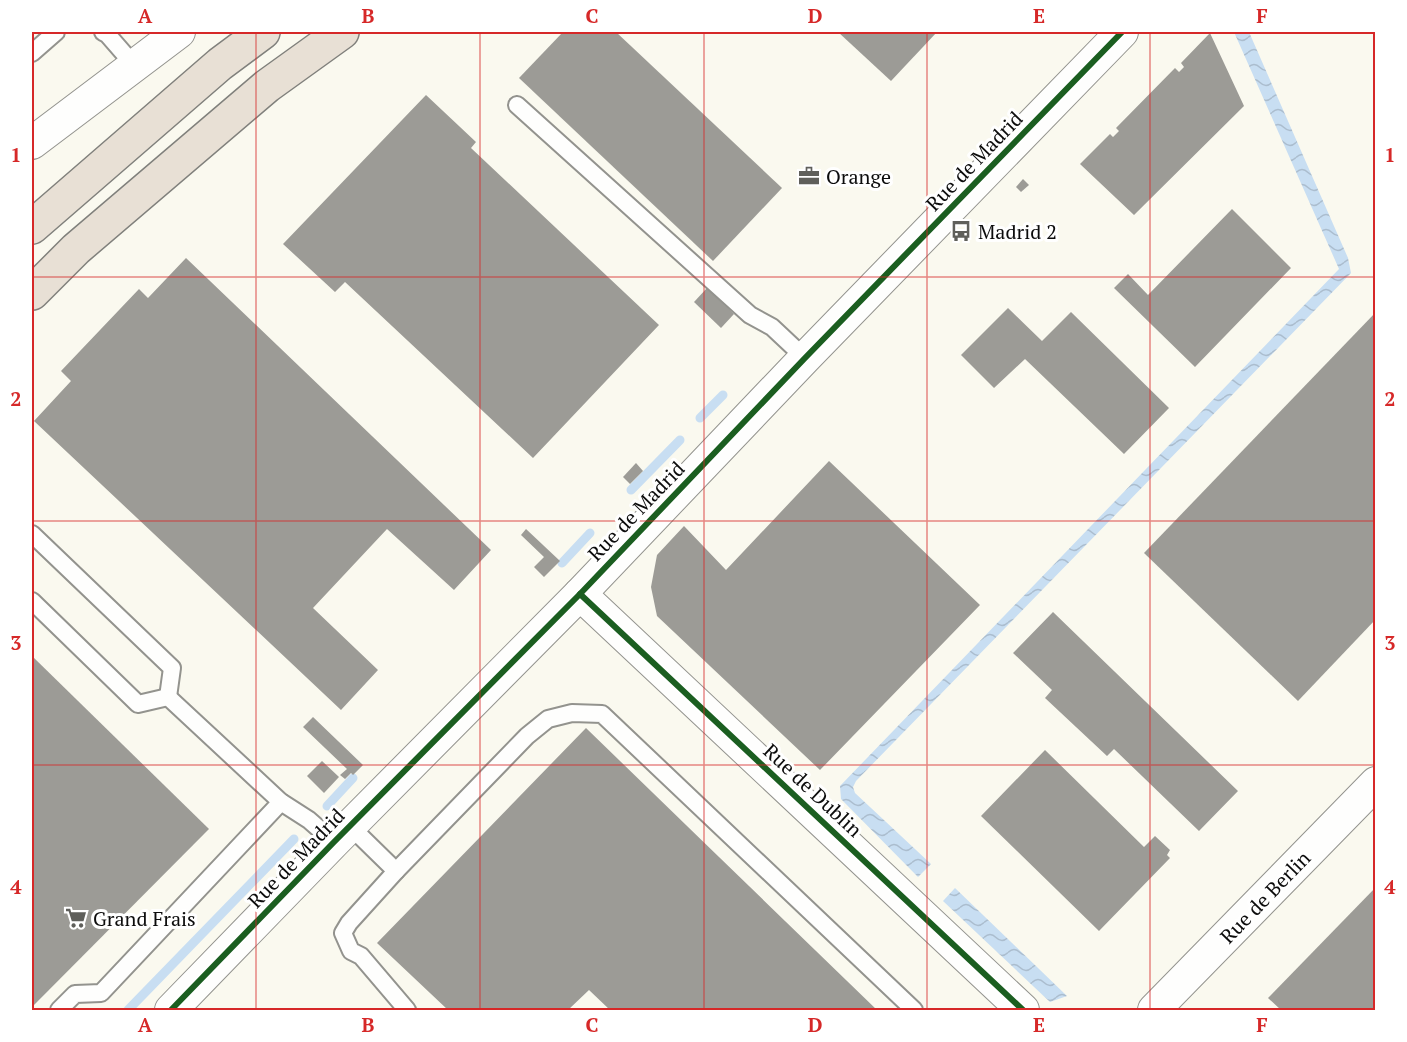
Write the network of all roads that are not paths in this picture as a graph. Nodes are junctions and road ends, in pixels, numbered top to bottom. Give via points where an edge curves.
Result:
1 (56, 32) edge
2 (103, 32) edge
3 (179, 32) edge
4 (263, 32) edge
5 (342, 32) edge
6 (1122, 32) edge
7 (32, 53) edge
8 (134, 65) junction
9 (517, 105) dead end
10 (32, 143) edge
11 (32, 227) edge
12 (32, 293) edge
13 (805, 358) junction
14 (32, 534) edge
15 (579, 594) junction
16 (32, 601) edge
17 (168, 697) junction
18 (1376, 783) edge
19 (281, 802) junction
20 (342, 834) junction
21 (396, 872) junction
22 (59, 1011) edge
23 (171, 1011) edge
24 (407, 1011) edge
25 (914, 1011) edge
26 (1023, 1011) edge
27 (1154, 1011) edge

1 - 7 lane
2 - 8 lane
3 - 8 street
4 - 11 highway via 220,64
5 - 12 highway via 267,86 76,249
6 - 13 street, Rue de Madrid
8 - 10 street
9 - 13 lane via 750,315 772,327
13 - 15 street, Rue de Madrid
14 - 17 lane via 171,668
15 - 20 street, Rue de Madrid
15 - 26 street, Rue de Dublin
16 - 17 lane via 138,704
17 - 19 lane
18 - 27 street, Rue de Berlin
19 - 20 lane
19 - 22 lane via 101,993 75,994
20 - 21 lane
20 - 23 street, Rue de Madrid
21 - 24 lane via 343,933 351,951 361,956
21 - 25 lane via 548,718 572,713 603,714

